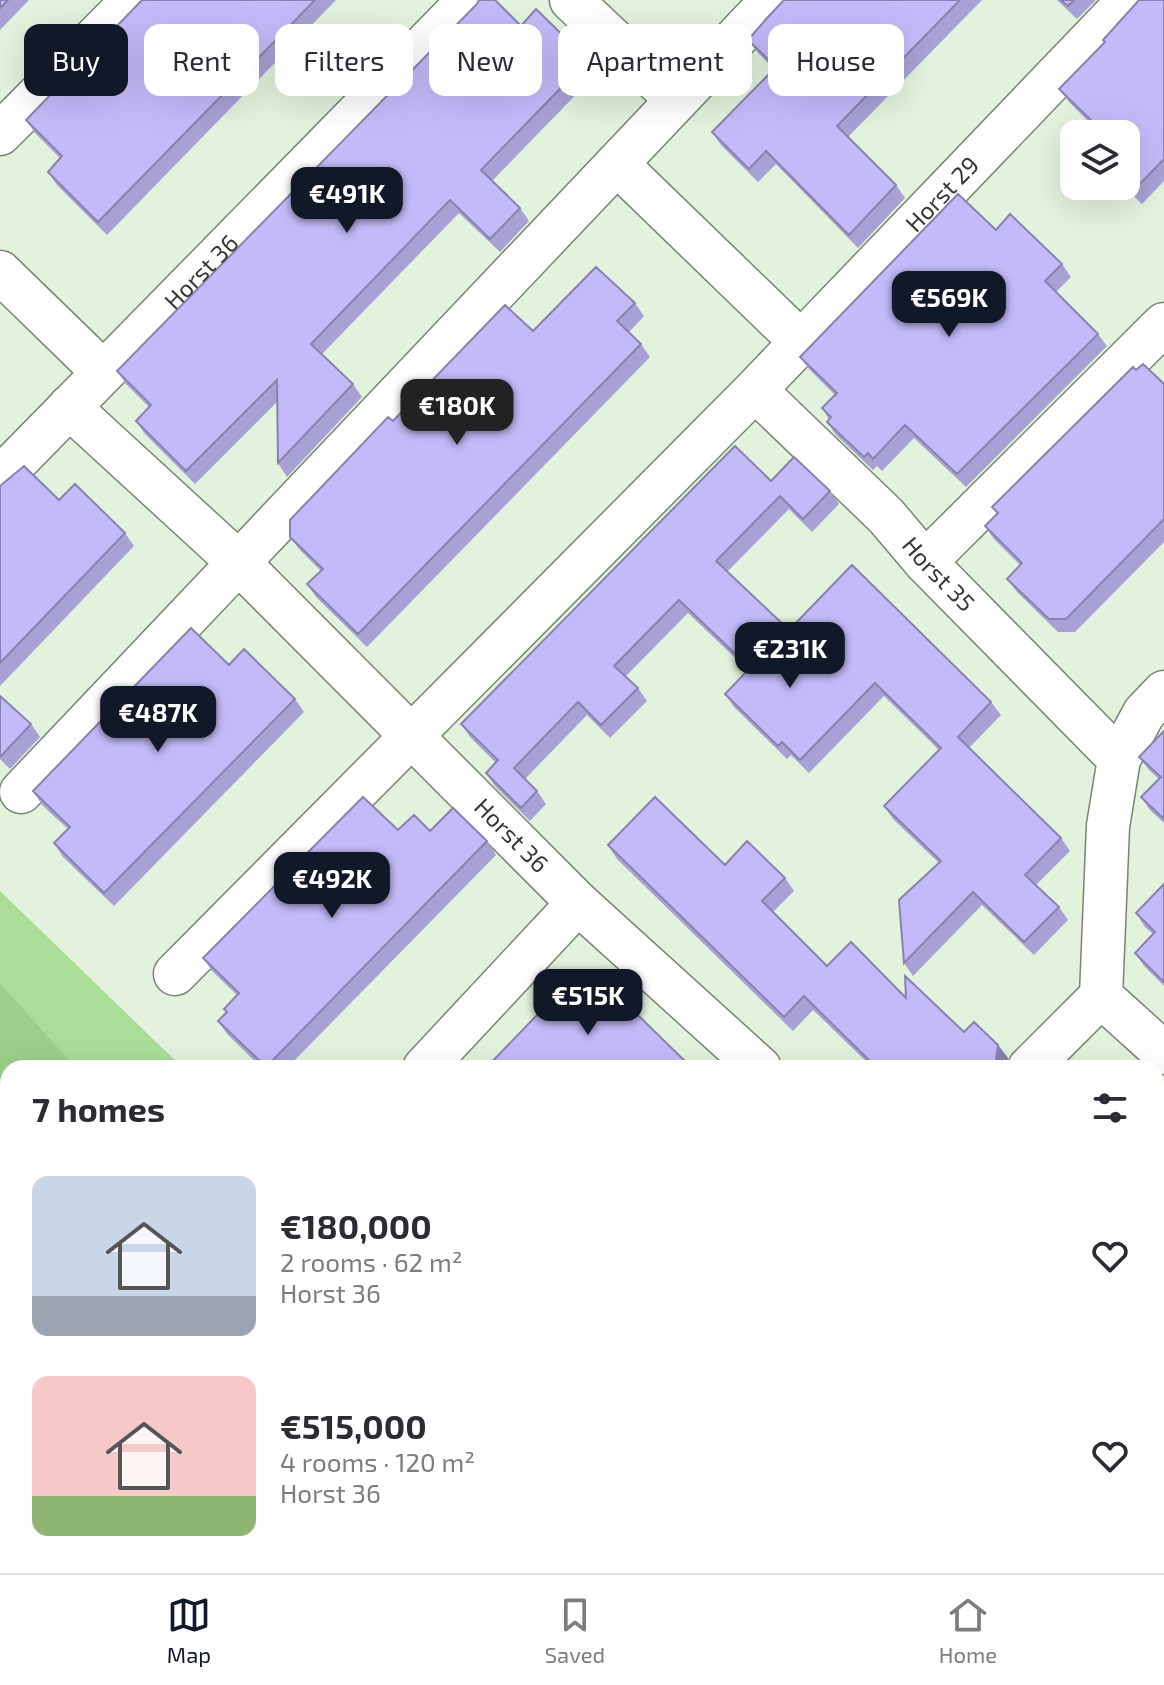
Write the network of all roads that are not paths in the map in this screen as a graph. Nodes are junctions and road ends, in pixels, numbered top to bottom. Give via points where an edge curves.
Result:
1 (133, 0) edge
2 (469, 0) edge
3 (571, 0) edge
4 (772, 0) edge
5 (1129, 0) edge
6 (677, 100) junction
7 (0, 134) edge
8 (617, 164) junction
9 (0, 272) edge
10 (1164, 324) edge
11 (801, 342) junction
12 (103, 372) junction
13 (755, 390) junction
14 (69, 407) junction
15 (0, 478) edge
16 (925, 562) junction
17 (239, 563) junction
18 (1164, 692) edge
19 (410, 737) junction
20 (1119, 759) junction
21 (21, 792) dead end
22 (578, 903) junction
23 (175, 974) dead end
24 (1101, 996) junction
25 (1164, 1053) edge
26 (431, 1060) edge
27 (751, 1060) edge
28 (1037, 1060) edge

1 - 7 street
2 - 12 street, Horst 36
3 - 6 street
4 - 6 street
5 - 11 street, Horst 29
6 - 8 street
8 - 11 street
8 - 17 street
9 - 12 street
10 - 16 street
11 - 13 street, Horst 29
12 - 14 street, Horst 36
13 - 16 street, Horst 35 via 886,516
13 - 19 street
14 - 15 street, Horst 36
14 - 17 street, Horst 36
16 - 20 street, Horst 35
17 - 19 street, Horst 36
17 - 21 street
18 - 20 street via 1144,713
19 - 22 street, Horst 36
19 - 23 street
20 - 24 street via 1108,826
22 - 26 street
22 - 27 street, Horst 36
24 - 25 street
24 - 28 street

